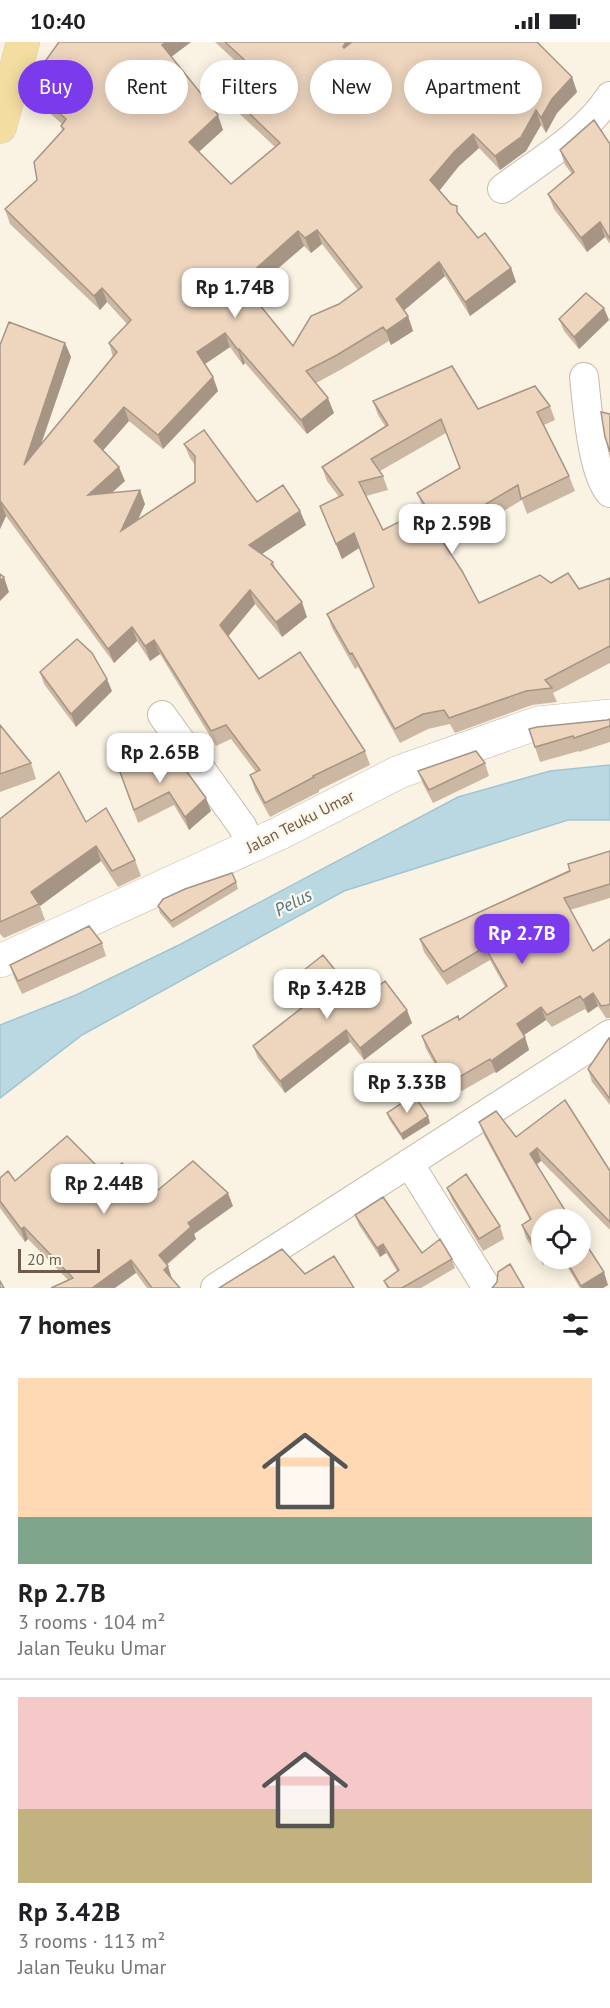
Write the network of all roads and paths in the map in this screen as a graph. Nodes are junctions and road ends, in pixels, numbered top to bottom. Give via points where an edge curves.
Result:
1 (23, 42) edge
2 (610, 96) edge
3 (0, 127) edge
4 (502, 189) dead end
5 (584, 377) dead end
6 (610, 493) edge
7 (162, 715) dead end
8 (610, 716) edge
9 (252, 846) junction
10 (0, 961) edge
11 (610, 1034) edge
12 (409, 1163) junction
13 (215, 1288) edge
14 (487, 1288) edge

1 - 3 main road
2 - 4 street via 573,136
5 - 6 street via 599,471 604,488
7 - 9 street via 242,826
8 - 9 main road, Jalan Teuku Umar via 538,723 469,746 399,772
9 - 10 main road, Jalan Teuku Umar
11 - 12 street
12 - 13 street
12 - 14 street

